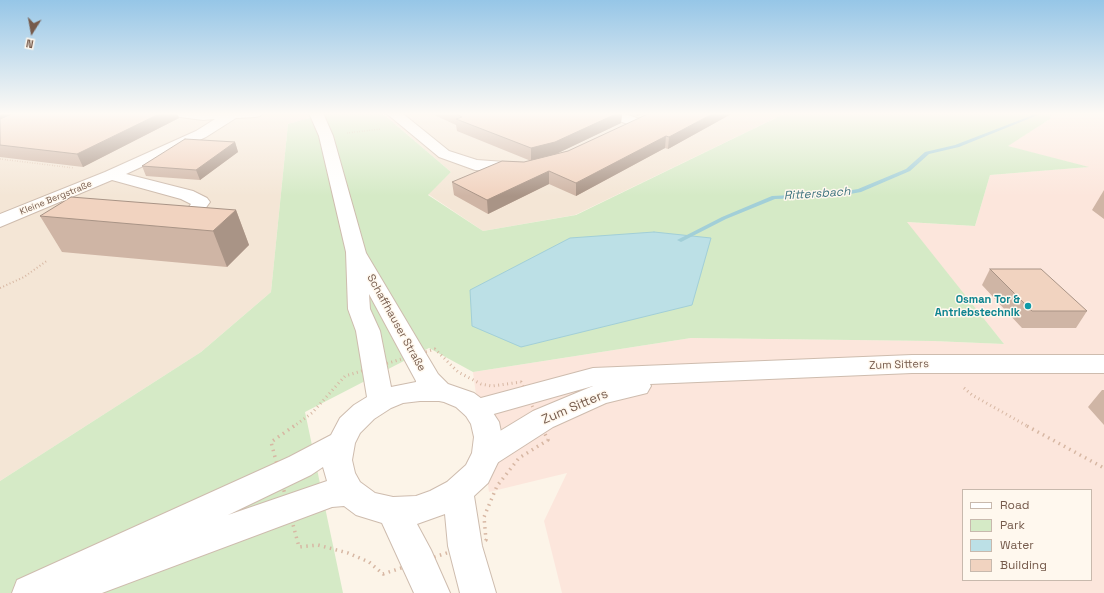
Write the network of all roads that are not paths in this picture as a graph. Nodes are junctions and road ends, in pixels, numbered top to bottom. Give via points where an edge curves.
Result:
1 (186, 141) edge
2 (327, 141) edge
3 (427, 141) edge
4 (531, 167) edge
5 (111, 175) junction
6 (191, 216) edge
7 (0, 221) edge
8 (356, 252) junction
9 (1104, 364) edge
10 (694, 374) junction
11 (439, 391) junction
12 (381, 401) junction
13 (476, 409) junction
14 (341, 443) junction
15 (487, 454) junction
16 (349, 492) junction
17 (458, 492) junction
18 (393, 511) junction
19 (30, 593) edge
20 (52, 593) edge
21 (432, 593) edge
22 (478, 593) edge

1 - 5 street, Kleine Bergstraße
2 - 8 street, Schaffhauser Straße
3 - 4 street via 444,154 475,165 524,169
5 - 6 street via 187,195 201,202
5 - 7 street, Kleine Bergstraße
8 - 11 street, Schaffhauser Straße via 429,381
8 - 12 street, Schaffhauser Straße via 359,309 368,331
9 - 10 street, Zum Sitters via 912,364
10 - 13 street, Zum Sitters via 593,377
10 - 15 street, Zum Sitters via 600,394 539,422
11 - 12 street via 400,394
11 - 13 street via 465,400
12 - 14 street via 364,412 350,426
13 - 15 street via 487,429
14 - 16 street via 337,460 340,476
14 - 19 street via 280,476
15 - 17 street via 477,474
16 - 18 street via 368,505
16 - 20 street via 332,493
17 - 18 street via 438,503 416,510
17 - 22 street via 466,546
18 - 21 street

